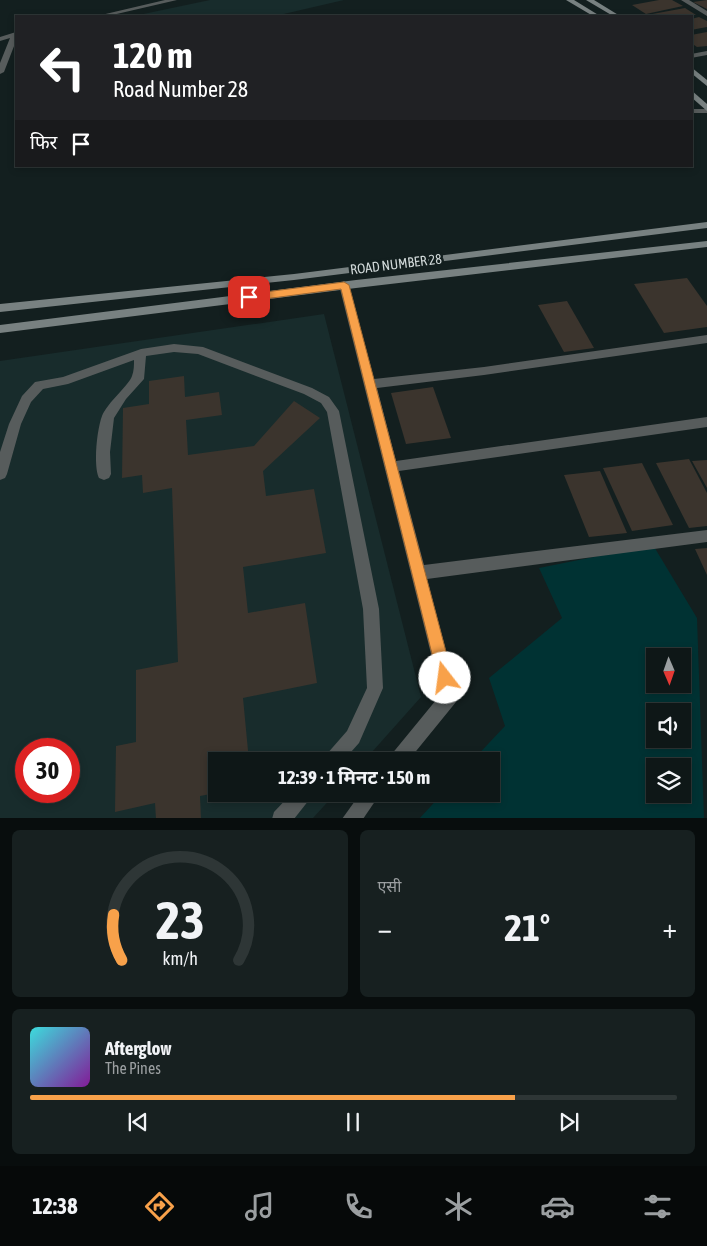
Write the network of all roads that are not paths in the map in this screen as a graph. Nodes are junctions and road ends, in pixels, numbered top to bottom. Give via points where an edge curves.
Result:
1 (174, 0) edge
2 (569, 0) edge
3 (589, 0) edge
4 (684, 0) edge
5 (707, 14) edge
6 (105, 15) edge
7 (595, 15) edge
8 (615, 15) edge
9 (15, 35) edge
10 (0, 39) edge
11 (707, 53) edge
12 (693, 56) edge
13 (693, 71) edge
14 (0, 72) edge
15 (707, 84) edge
16 (693, 94) edge
17 (707, 110) edge
18 (693, 111) edge
19 (707, 226) edge
20 (707, 244) edge
21 (344, 285) junction
22 (0, 308) edge
23 (0, 330) edge
24 (707, 339) edge
25 (141, 353) junction
26 (370, 384) junction
27 (707, 422) edge
28 (391, 466) junction
29 (0, 474) edge
30 (104, 474) dead end
31 (707, 536) edge
32 (418, 573) junction
33 (340, 752) edge
34 (404, 752) edge
35 (296, 802) edge
36 (364, 802) edge
37 (281, 818) edge
38 (351, 818) edge

1 - 6 street
2 - 7 street
3 - 8 street
4 - 5 street
9 - 10 street
9 - 14 street
11 - 12 street
13 - 15 street
16 - 17 street
17 - 18 street
19 - 22 street, ROAD NUMBER 28 via 294,277
20 - 21 street, ROAD NUMBER 28
21 - 23 street, ROAD NUMBER 28
21 - 26 street
24 - 26 street
25 - 29 street via 64,381 39,385 26,399 15,424
25 - 30 street via 138,380 108,417 103,452
25 - 33 street via 174,348 199,350 308,391 325,400 332,410 371,609 375,688 353,737
26 - 28 street
27 - 28 street
28 - 32 street
31 - 32 street
32 - 34 street via 450,696
35 - 37 street
36 - 38 street

